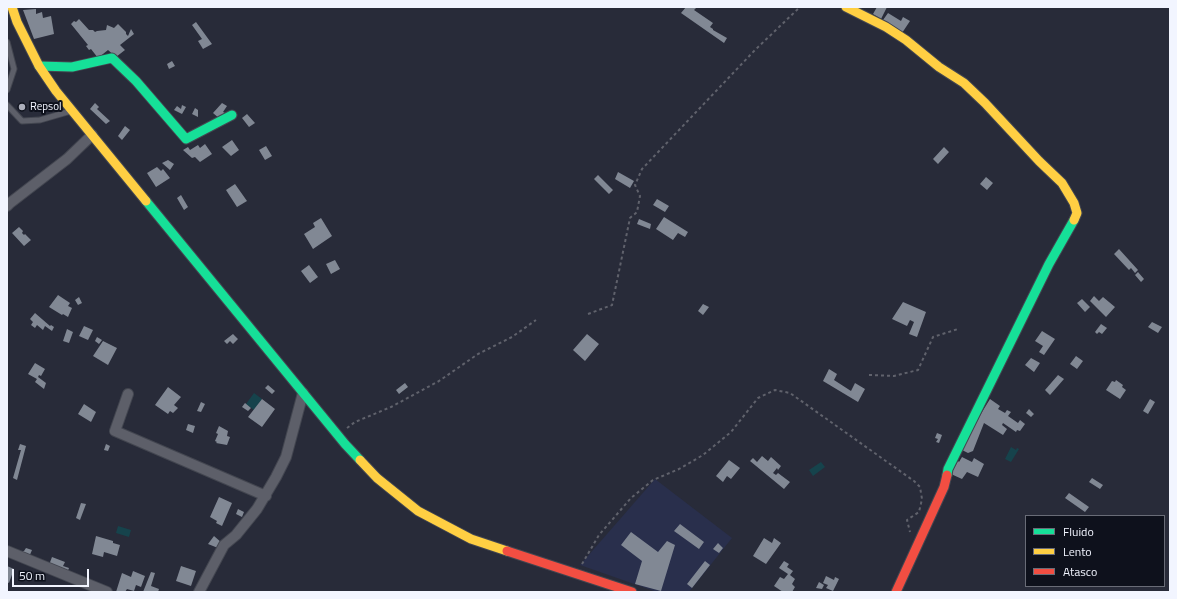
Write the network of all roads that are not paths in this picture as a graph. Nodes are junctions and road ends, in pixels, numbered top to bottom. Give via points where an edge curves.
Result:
1 (12, 7) edge
2 (846, 7) edge
3 (7, 42) edge
4 (39, 66) junction
5 (7, 90) edge
6 (7, 105) edge
7 (72, 111) junction
8 (232, 115) dead end
9 (92, 135) junction
10 (7, 206) edge
11 (303, 393) junction
12 (128, 394) dead end
13 (266, 496) junction
14 (7, 551) edge
15 (107, 592) edge
16 (198, 592) edge
17 (632, 592) edge
18 (896, 592) edge

1 - 4 street
2 - 18 street via 886,27 964,83 1062,184 1077,213 1049,264 948,469 944,487
3 - 5 lane via 14,70
4 - 7 street
4 - 8 street via 72,67 112,58 136,81 186,139
6 - 7 lane via 22,121 40,120
7 - 9 street
9 - 10 street via 67,159
9 - 11 street
11 - 13 street via 286,456
11 - 17 street via 377,478 418,511 471,539
12 - 13 street via 115,431
13 - 16 street via 236,535 224,545
14 - 15 street

